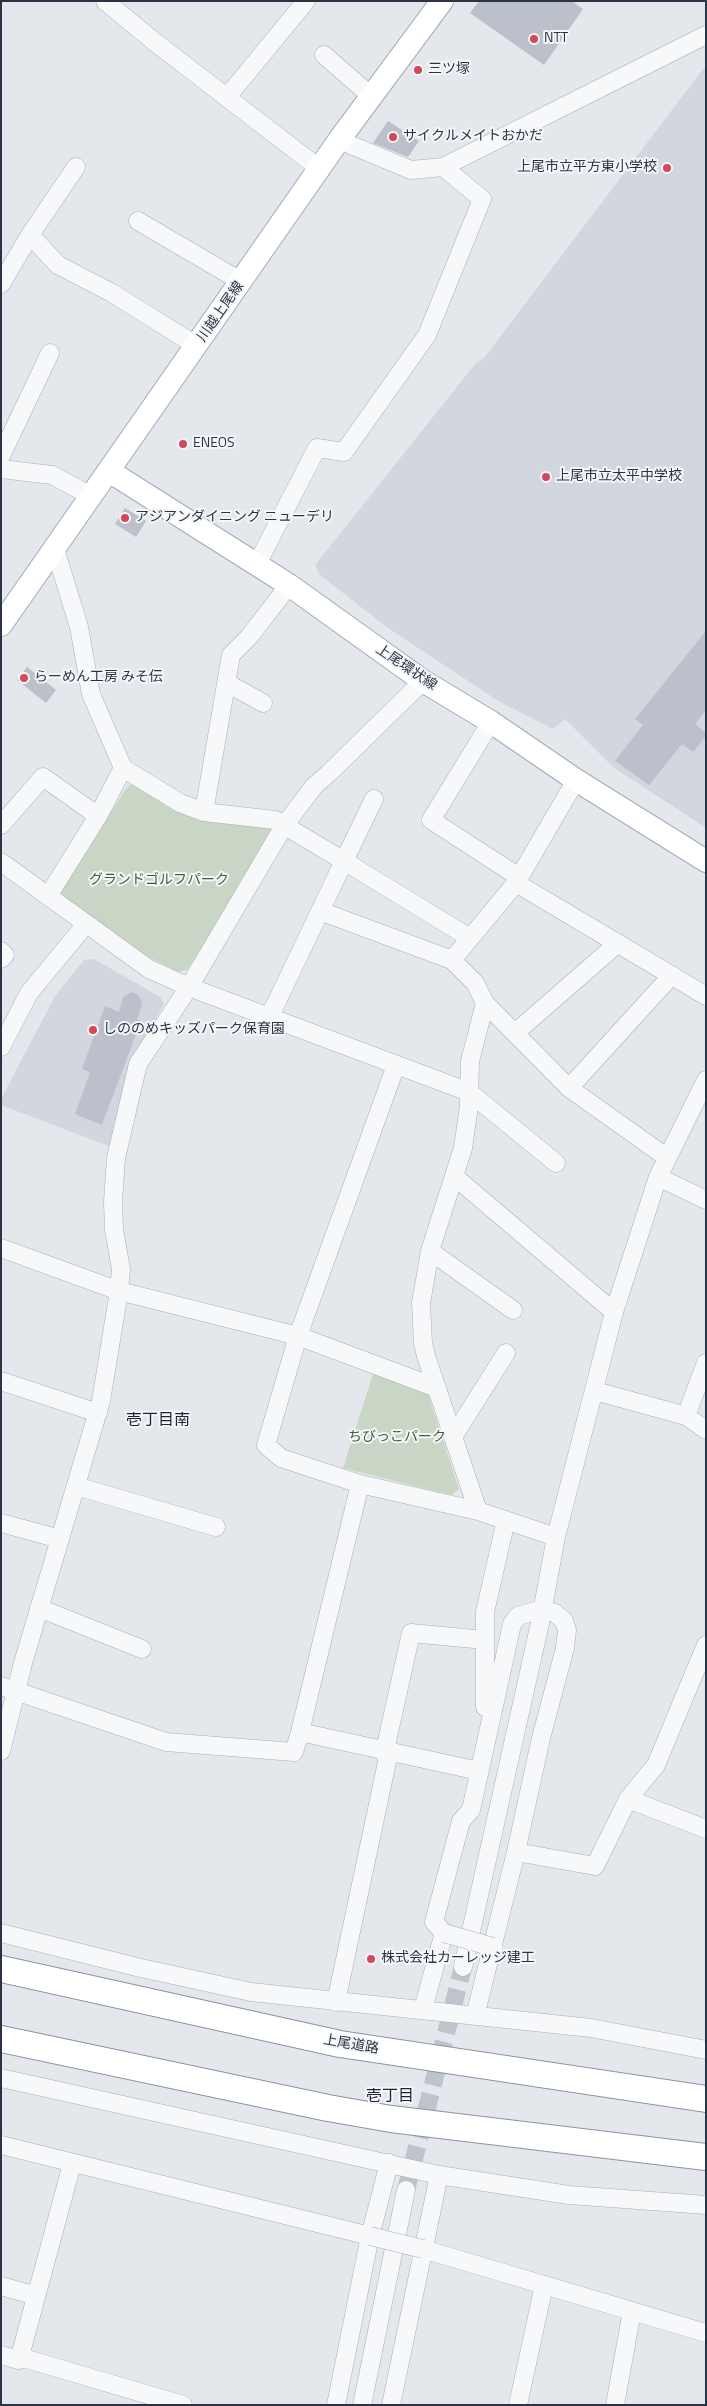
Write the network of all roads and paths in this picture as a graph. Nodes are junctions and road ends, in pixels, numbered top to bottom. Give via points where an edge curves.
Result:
1 (105, 1) edge
2 (306, 1) edge
3 (440, 2) edge
4 (706, 35) edge
5 (324, 55) dead end
6 (371, 96) junction
7 (227, 97) junction
8 (339, 140) junction
9 (76, 167) dead end
10 (444, 167) junction
11 (320, 169) junction
12 (138, 221) dead end
13 (30, 235) junction
14 (242, 282) junction
15 (1, 284) edge
16 (198, 346) junction
17 (50, 354) dead end
18 (1, 456) edge
19 (1, 469) edge
20 (109, 471) junction
21 (91, 496) junction
22 (55, 549) junction
23 (257, 564) junction
24 (289, 585) junction
25 (1, 625) edge
26 (423, 681) junction
27 (227, 683) junction
28 (263, 703) dead end
29 (491, 722) junction
30 (123, 768) junction
31 (576, 780) junction
32 (374, 799) dead end
33 (204, 812) junction
34 (98, 816) junction
35 (1, 825) edge
36 (284, 826) junction
37 (344, 861) junction
38 (706, 861) edge
39 (1, 862) edge
40 (517, 880) junction
41 (48, 896) junction
42 (320, 911) junction
43 (86, 924) junction
44 (470, 938) junction
45 (618, 943) junction
46 (1, 951) edge
47 (1, 959) edge
48 (452, 960) junction
49 (672, 975) junction
50 (189, 987) junction
51 (706, 996) edge
52 (485, 1003) junction
53 (269, 1018) junction
54 (515, 1034) junction
55 (1, 1047) edge
56 (396, 1065) junction
57 (706, 1080) edge
58 (569, 1088) junction
59 (469, 1092) junction
60 (666, 1157) junction
61 (556, 1163) dead end
62 (455, 1176) junction
63 (658, 1177) junction
64 (706, 1200) edge
65 (1, 1248) edge
66 (430, 1251) junction
67 (119, 1291) junction
68 (513, 1310) dead end
69 (614, 1312) junction
70 (298, 1336) junction
71 (506, 1353) dead end
72 (706, 1363) edge
73 (1, 1382) edge
74 (437, 1388) junction
75 (595, 1391) junction
76 (98, 1413) junction
77 (686, 1416) junction
78 (706, 1430) edge
79 (453, 1437) junction
80 (360, 1484) junction
81 (76, 1486) junction
82 (478, 1511) junction
83 (506, 1520) junction
84 (1, 1523) edge
85 (216, 1527) dead end
86 (556, 1537) junction
87 (60, 1540) junction
88 (39, 1608) junction
89 (542, 1609) junction
90 (485, 1640) junction
91 (706, 1645) edge
92 (142, 1649) dead end
93 (9, 1688) edge
94 (300, 1732) junction
95 (485, 1745) junction
96 (385, 1750) junction
97 (1, 1751) edge
98 (479, 1771) junction
99 (628, 1799) junction
100 (706, 1830) edge
101 (516, 1852) junction
102 (1, 1933) edge
103 (444, 1933) junction
104 (493, 1947) junction
105 (462, 1967) tunnel mouth
106 (1, 1969) edge
107 (336, 2002) junction
108 (423, 2009) junction
109 (475, 2016) junction
110 (1, 2038) edge
111 (706, 2050) edge
112 (1, 2078) edge
113 (706, 2099) edge
114 (1, 2145) edge
115 (706, 2157) edge
116 (389, 2162) junction
117 (72, 2164) junction
118 (439, 2174) junction
119 (406, 2190) tunnel mouth
120 (706, 2205) edge
121 (370, 2236) junction
122 (423, 2249) junction
123 (544, 2285) junction
124 (1, 2286) edge
125 (36, 2296) junction
126 (632, 2311) junction
127 (706, 2333) edge
128 (1, 2355) edge
129 (20, 2356) junction
130 (184, 2405) edge
131 (336, 2405) edge
132 (362, 2405) edge
133 (391, 2405) edge
134 (518, 2405) edge
135 (615, 2405) edge

1 - 7 street
2 - 7 street
3 - 6 main road, 川越上尾線
4 - 10 street
5 - 6 street
6 - 8 main road, 川越上尾線
7 - 11 street
8 - 10 street via 411,170
8 - 11 main road, 川越上尾線
9 - 13 street
10 - 23 street via 482,199 427,335 344,452 317,448
11 - 14 main road, 川越上尾線
12 - 14 street
13 - 15 street
13 - 16 street via 58,265 112,293
14 - 16 main road, 川越上尾線
16 - 20 main road, 川越上尾線
17 - 18 street
19 - 21 street via 52,476
20 - 21 main road, 川越上尾線
20 - 23 main road, 上尾環状線
21 - 22 main road, 川越上尾線
22 - 25 main road, 川越上尾線
22 - 30 street via 79,626 91,694
23 - 24 main road, 上尾環状線
24 - 26 main road, 上尾環状線
24 - 27 street via 249,638 231,655
26 - 29 main road, 上尾環状線
26 - 36 street via 314,786
27 - 28 street
27 - 33 street
29 - 31 main road, 上尾環状線
29 - 40 street via 430,820
30 - 33 street via 180,803
30 - 34 street
31 - 38 main road, 上尾環状線
31 - 40 street
32 - 37 street
33 - 36 street via 275,820
34 - 35 street via 43,777
34 - 41 street
36 - 37 street
36 - 50 street
37 - 42 street
37 - 44 street
39 - 41 street
40 - 44 street
40 - 45 street
41 - 43 street
42 - 48 street
42 - 53 street
43 - 50 street via 149,969
43 - 55 street via 29,993
44 - 48 street
45 - 49 street
45 - 54 street
46 - 47 street via 5,954
48 - 52 street via 475,983
49 - 51 street
49 - 58 street
50 - 53 street
50 - 67 street via 138,1064 126,1112 116,1158 113,1202 121,1268
52 - 54 street
52 - 59 street via 470,1061
53 - 56 street
54 - 58 street
56 - 59 street
56 - 70 street
57 - 60 street
58 - 60 street
59 - 61 street
59 - 62 street via 463,1148
60 - 63 street
62 - 66 street
62 - 69 street
63 - 64 street
63 - 69 street
65 - 67 street
66 - 68 street
66 - 74 street via 421,1303 423,1343
67 - 70 street
67 - 76 street
69 - 75 street
70 - 74 street
70 - 80 street via 266,1445 281,1458
71 - 79 street
72 - 77 street
73 - 76 street
74 - 79 street
75 - 77 street
75 - 86 street
76 - 81 street
77 - 78 street
79 - 82 street
80 - 82 street
80 - 94 street
81 - 85 street
81 - 87 street
82 - 83 street
83 - 86 street
83 - 90 street via 485,1612
84 - 87 street
86 - 89 street
87 - 88 street
88 - 92 street
88 - 93 street
89 - 95 street via 518,1616 512,1624
89 - 101 street via 555,1613 564,1621 566,1648 541,1738
89 - 105 street
90 - 95 street
90 - 96 street via 410,1633
91 - 99 street via 656,1765
93 - 94 street via 166,1742 294,1752
93 - 97 street
94 - 96 street
95 - 98 street
96 - 98 street
96 - 107 street via 387,1762
98 - 103 street via 471,1810 461,1821 434,1922
99 - 100 street
99 - 101 street via 595,1866
101 - 104 street
102 - 107 street via 251,1992
103 - 104 street, bridge
103 - 108 street
104 - 109 street
106 - 113 highway, 上尾道路 via 340,2044
107 - 108 street
108 - 109 street
109 - 111 street via 592,2028
110 - 115 highway via 382,2117
112 - 116 street
114 - 117 street
116 - 118 street
116 - 121 street
117 - 121 street
117 - 125 street
118 - 120 street via 569,2195
118 - 122 street
119 - 132 street
121 - 122 street, bridge
121 - 131 street
122 - 123 street
122 - 133 street
123 - 126 street
123 - 134 street
124 - 125 street
125 - 129 street
126 - 127 street
126 - 135 street
128 - 129 street via 19,2360
129 - 130 street

